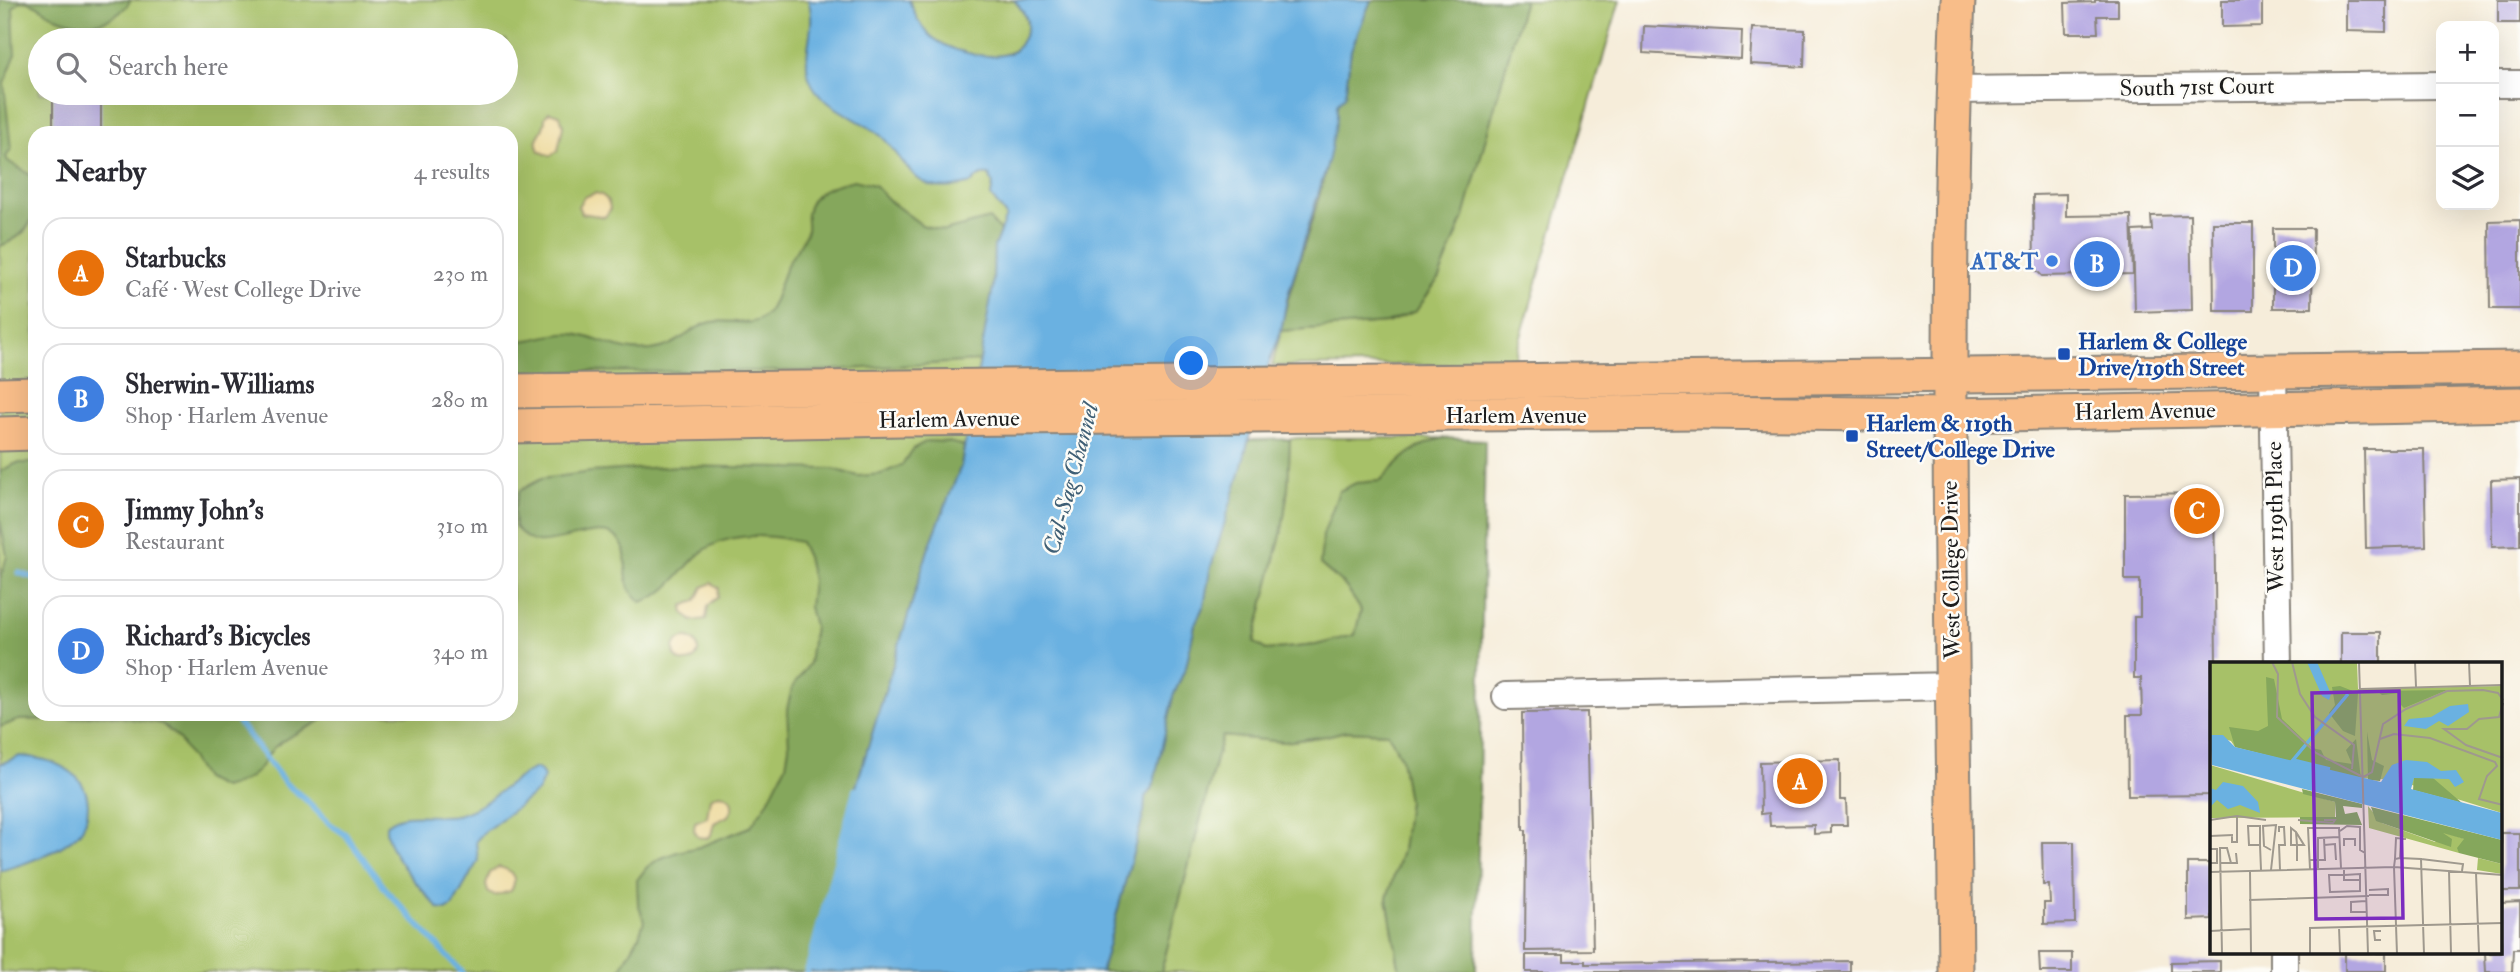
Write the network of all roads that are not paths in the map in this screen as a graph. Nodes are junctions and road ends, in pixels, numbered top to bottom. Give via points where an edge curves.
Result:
1 (1958, 0) edge
2 (2499, 84) edge
3 (2520, 84) edge
4 (2436, 85) edge
5 (1954, 90) junction
6 (2520, 368) edge
7 (2273, 370) junction
8 (1949, 374) junction
9 (518, 391) edge
10 (0, 394) edge
11 (28, 394) edge
12 (1325, 400) junction
13 (902, 404) junction
14 (2520, 404) edge
15 (2273, 409) junction
16 (1949, 415) junction
17 (518, 426) edge
18 (28, 433) edge
19 (0, 434) edge
20 (2278, 662) edge
21 (1953, 686) junction
22 (1506, 696) dead end
23 (2284, 954) edge
24 (1956, 972) edge
25 (2284, 972) edge

1 - 5 main road, West College Drive
2 - 3 street
4 - 5 street, South 71st Court
5 - 8 main road, West College Drive
6 - 7 main road, Harlem Avenue
7 - 8 main road, Harlem Avenue
7 - 15 street, West 119th Place
8 - 12 main road, Harlem Avenue
8 - 16 main road, West College Drive
9 - 13 main road, Harlem Avenue
10 - 11 main road
12 - 13 main road, Harlem Avenue
12 - 16 main road, Harlem Avenue
13 - 17 main road, Harlem Avenue
14 - 15 main road, Harlem Avenue
15 - 16 main road, Harlem Avenue
15 - 20 street, West 119th Place
16 - 21 main road, West College Drive
18 - 19 main road
21 - 22 street
21 - 24 main road, West College Drive
23 - 25 street

